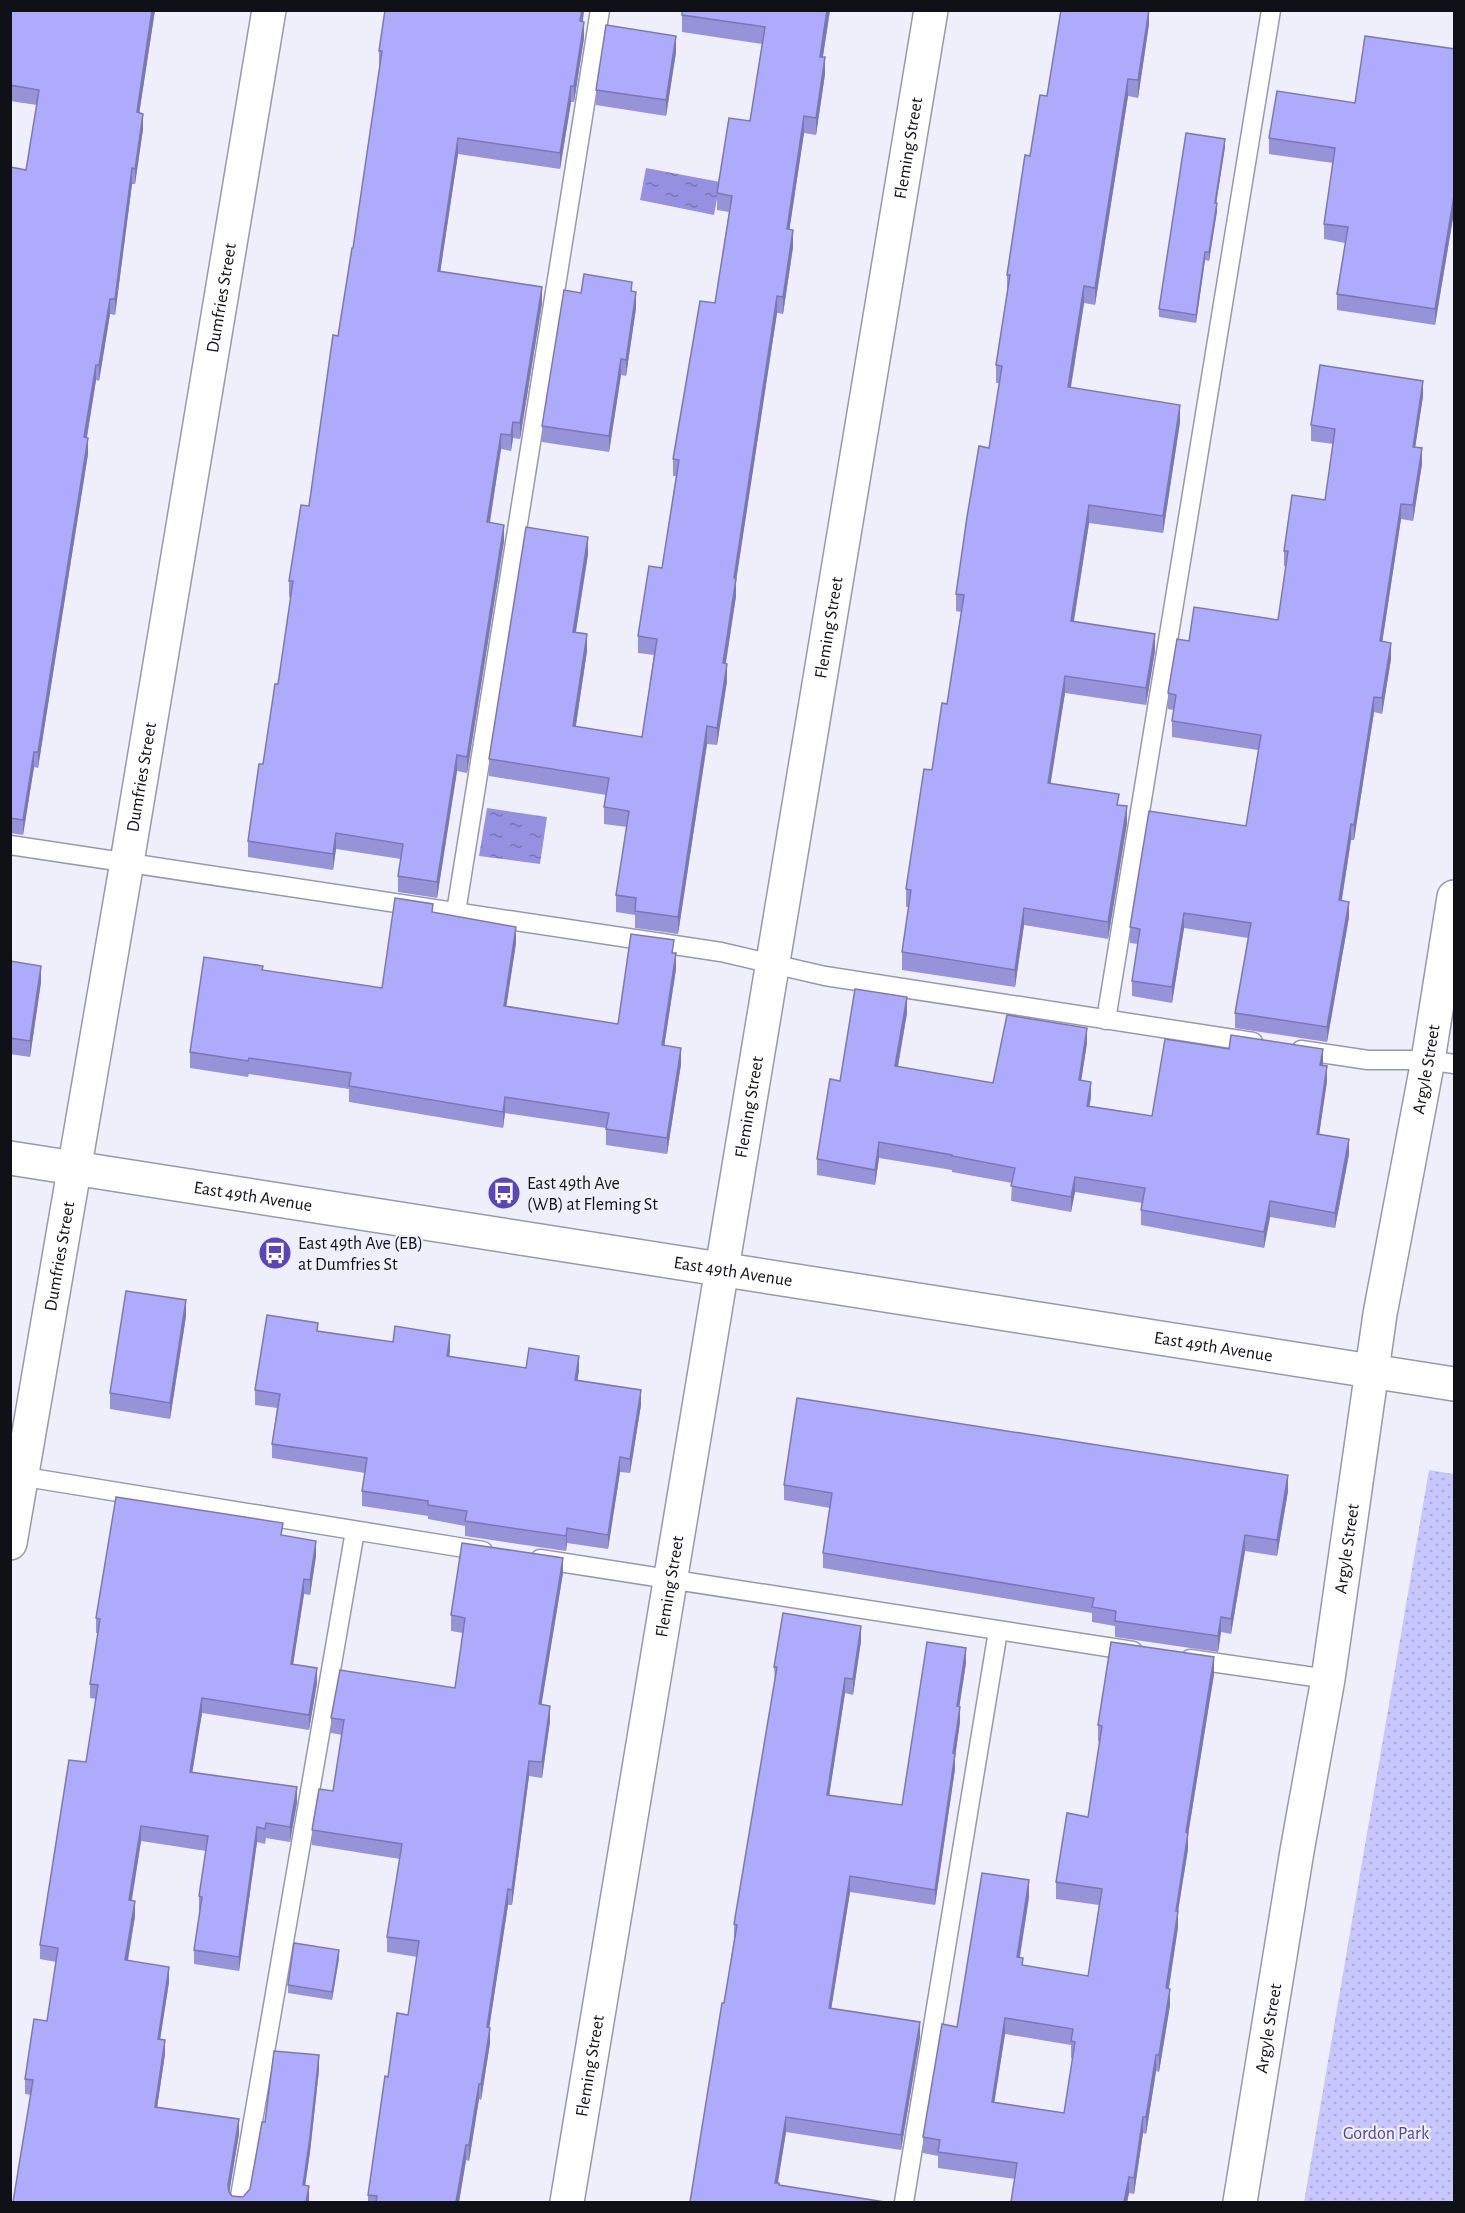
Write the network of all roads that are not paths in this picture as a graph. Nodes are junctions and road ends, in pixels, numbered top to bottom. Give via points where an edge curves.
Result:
1 (269, 10) edge
2 (600, 10) edge
3 (932, 10) edge
4 (1271, 10) edge
5 (10, 845) edge
6 (127, 862) junction
7 (1455, 897) edge
8 (456, 912) junction
9 (774, 964) junction
10 (1106, 1020) junction
11 (1266, 1044) edge
12 (1288, 1048) edge
13 (1441, 1062) edge
14 (10, 1158) edge
15 (74, 1168) junction
16 (724, 1268) junction
17 (1372, 1370) junction
18 (1455, 1384) edge
19 (16, 1475) edge
20 (355, 1531) junction
21 (10, 1543) edge
22 (505, 1554) edge
23 (528, 1557) edge
24 (670, 1578) junction
25 (998, 1631) junction
26 (1153, 1654) edge
27 (1176, 1657) edge
28 (1328, 1679) junction
29 (239, 2202) edge
30 (567, 2202) edge
31 (904, 2202) edge
32 (1240, 2202) edge

1 - 6 street, Dumfries Street
2 - 8 lane
3 - 9 street, Fleming Street
4 - 10 lane
5 - 6 lane
6 - 8 lane
6 - 15 street, Dumfries Street
7 - 13 street, Argyle Street
8 - 9 lane via 721,952
9 - 10 lane via 825,976
9 - 16 street, Fleming Street
10 - 11 lane
12 - 13 lane via 1368,1060
13 - 17 street, Argyle Street via 1382,1302
14 - 15 street, East 49th Avenue
15 - 16 street, East 49th Avenue
15 - 19 street, Dumfries Street
16 - 17 street, East 49th Avenue
16 - 24 street, Fleming Street
17 - 18 street, East 49th Avenue
17 - 28 street, Argyle Street
19 - 20 lane
19 - 21 street, Dumfries Street
20 - 22 lane
20 - 29 lane
23 - 24 lane
24 - 25 lane
24 - 30 street, Fleming Street
25 - 26 lane
25 - 31 lane
27 - 28 lane
28 - 32 street, Argyle Street

